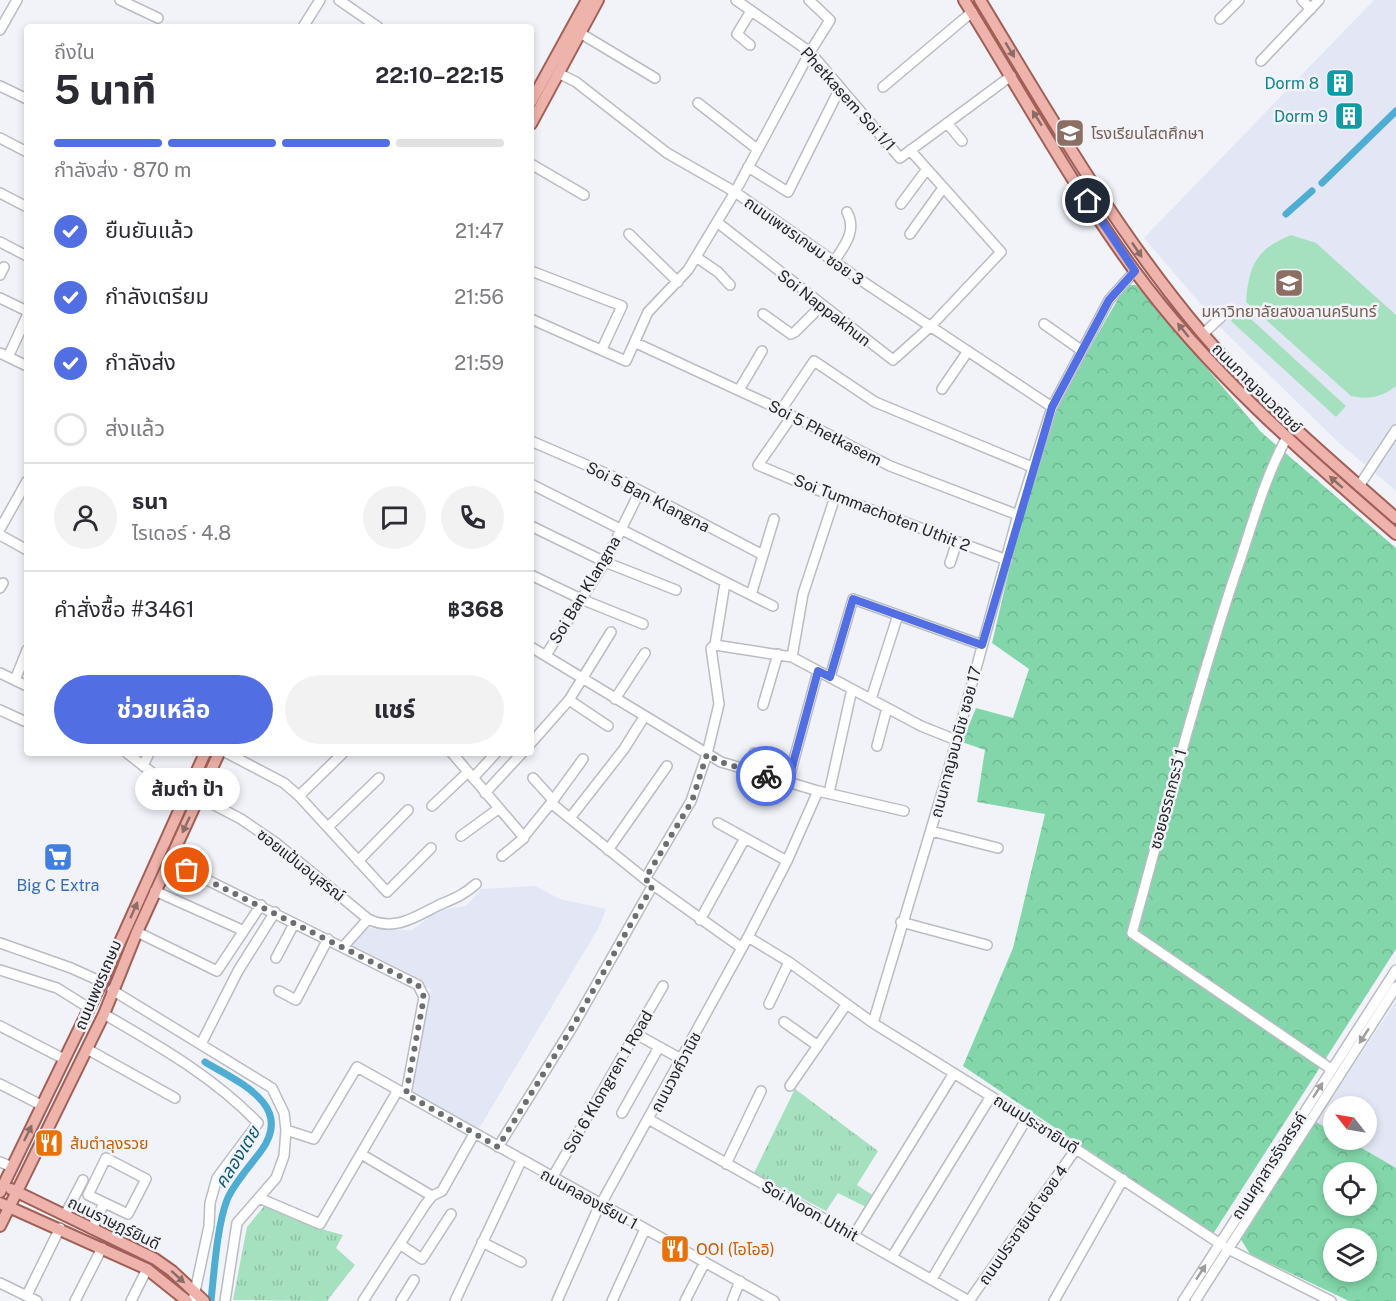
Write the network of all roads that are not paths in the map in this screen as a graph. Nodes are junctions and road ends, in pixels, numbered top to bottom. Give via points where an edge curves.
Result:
1 (17, 0) edge
2 (120, 0) edge
3 (147, 0) edge
4 (320, 0) edge
5 (339, 0) edge
6 (587, 0) edge
7 (598, 0) edge
8 (808, 0) edge
9 (964, 0) edge
10 (980, 0) edge
11 (1239, 0) edge
12 (1302, 0) edge
13 (1320, 0) edge
14 (745, 4) edge
15 (1311, 9) junction
16 (146, 11) junction
17 (972, 12) junction
18 (158, 18) dead end
19 (1220, 20) dead end
20 (305, 24) edge
21 (374, 24) edge
22 (0, 30) edge
23 (580, 33) junction
24 (750, 45) dead end
25 (565, 50) junction
26 (810, 52) junction
27 (1261, 61) dead end
28 (558, 73) junction
29 (1011, 76) junction
30 (655, 78) dead end
31 (0, 86) edge
32 (883, 87) dead end
33 (840, 88) junction
34 (534, 97) edge
35 (24, 98) edge
36 (698, 104) dead end
37 (534, 118) edge
38 (947, 123) junction
39 (0, 138) edge
40 (962, 141) dead end
41 (757, 149) junction
42 (24, 150) edge
43 (910, 150) junction
44 (1069, 159) junction
45 (534, 166) edge
46 (748, 167) junction
47 (927, 169) junction
48 (943, 188) junction
49 (735, 192) junction
50 (0, 193) edge
51 (584, 195) dead end
52 (901, 204) dead end
53 (24, 205) edge
54 (848, 212) dead end
55 (717, 222) junction
56 (629, 234) dead end
57 (910, 234) dead end
58 (0, 242) edge
59 (24, 254) edge
60 (696, 257) junction
61 (835, 260) junction
62 (1135, 271) junction
63 (534, 272) edge
64 (678, 282) junction
65 (730, 285) dead end
66 (0, 298) edge
67 (820, 306) junction
68 (24, 310) edge
69 (763, 314) dead end
70 (1221, 317) dead end
71 (534, 320) edge
72 (24, 321) edge
73 (1044, 324) dead end
74 (931, 326) junction
75 (1203, 334) junction
76 (636, 344) junction
77 (602, 349) junction
78 (1081, 350) junction
79 (762, 351) dead end
80 (968, 351) junction
81 (4, 355) edge
82 (24, 365) edge
83 (942, 389) dead end
84 (739, 390) junction
85 (1052, 407) junction
86 (781, 410) junction
87 (792, 416) junction
88 (1396, 430) edge
89 (1286, 439) junction
90 (534, 442) edge
91 (1032, 467) junction
92 (24, 486) edge
93 (534, 486) edge
94 (1359, 486) junction
95 (640, 491) junction
96 (1352, 496) junction
97 (835, 497) junction
98 (1018, 515) junction
99 (1396, 518) edge
100 (774, 519) dead end
101 (534, 527) edge
102 (0, 529) edge
103 (621, 531) junction
104 (1396, 534) edge
105 (0, 535) edge
106 (957, 542) junction
107 (24, 548) edge
108 (763, 555) junction
109 (1007, 561) junction
110 (605, 562) junction
111 (950, 563) dead end
112 (534, 576) edge
113 (725, 583) junction
114 (676, 590) dead end
115 (751, 595) junction
116 (581, 599) junction
117 (773, 606) dead end
118 (898, 615) junction
119 (643, 624) dead end
120 (611, 632) dead end
121 (715, 645) junction
122 (982, 645) junction
123 (534, 649) edge
124 (645, 653) dead end
125 (778, 654) junction
126 (546, 655) junction
127 (792, 657) junction
128 (24, 658) edge
129 (818, 671) junction
130 (0, 673) edge
131 (830, 677) junction
132 (584, 679) junction
133 (15, 680) junction
134 (24, 684) edge
135 (852, 689) junction
136 (615, 699) junction
137 (871, 699) junction
138 (569, 700) junction
139 (763, 705) dead end
140 (887, 708) junction
141 (0, 710) edge
142 (644, 717) junction
143 (24, 721) dead end
144 (608, 726) dead end
145 (534, 740) edge
146 (956, 740) junction
147 (877, 746) dead end
148 (754, 753) dead end
149 (707, 754) junction
150 (131, 756) edge
151 (148, 756) edge
152 (204, 756) edge
153 (218, 756) edge
154 (233, 756) edge
155 (340, 756) edge
156 (454, 756) edge
157 (492, 756) edge
158 (519, 756) edge
159 (583, 759) dead end
160 (143, 766) junction
161 (667, 766) dead end
162 (748, 770) junction
163 (470, 775) junction
164 (379, 778) dead end
165 (532, 778) dead end
166 (788, 782) junction
167 (818, 791) junction
168 (485, 793) junction
169 (828, 793) junction
170 (185, 795) junction
171 (299, 796) junction
172 (199, 797) junction
173 (552, 801) junction
174 (432, 806) dead end
175 (498, 809) junction
176 (408, 810) dead end
177 (904, 811) dead end
178 (570, 818) junction
179 (717, 823) dead end
180 (327, 827) junction
181 (931, 831) junction
182 (461, 836) dead end
183 (524, 838) junction
184 (745, 838) junction
185 (431, 848) dead end
186 (998, 848) dead end
187 (608, 850) junction
188 (502, 856) dead end
189 (169, 861) junction
190 (358, 861) junction
191 (787, 861) junction
192 (649, 882) junction
193 (476, 884) dead end
194 (155, 891) junction
195 (261, 905) junction
196 (275, 912) junction
197 (368, 919) junction
198 (700, 920) junction
199 (901, 922) junction
200 (294, 924) junction
201 (242, 930) junction
202 (137, 932) junction
203 (748, 937) junction
204 (328, 939) junction
205 (0, 943) edge
206 (987, 945) dead end
207 (343, 947) junction
208 (742, 948) junction
209 (276, 958) dead end
210 (789, 962) junction
211 (0, 970) edge
212 (1396, 970) edge
213 (102, 982) junction
214 (663, 986) dead end
215 (1396, 987) edge
216 (112, 990) junction
217 (279, 991) dead end
218 (770, 1004) dead end
219 (846, 1005) junction
220 (89, 1008) junction
221 (104, 1014) junction
222 (784, 1022) dead end
223 (873, 1023) junction
224 (0, 1026) edge
225 (636, 1034) junction
226 (202, 1042) junction
227 (818, 1046) junction
228 (659, 1047) junction
229 (87, 1049) junction
230 (64, 1059) junction
231 (683, 1060) junction
232 (1331, 1069) junction
233 (954, 1073) junction
234 (0, 1084) edge
235 (790, 1086) dead end
236 (761, 1091) dead end
237 (402, 1092) junction
238 (991, 1096) junction
239 (175, 1098) dead end
240 (41, 1106) junction
241 (622, 1113) dead end
242 (1027, 1118) junction
243 (650, 1120) junction
244 (286, 1130) junction
245 (474, 1134) junction
246 (498, 1147) junction
247 (1076, 1149) junction
248 (361, 1154) junction
249 (521, 1161) junction
250 (0, 1162) edge
251 (726, 1164) junction
252 (12, 1167) junction
253 (552, 1178) junction
254 (1123, 1179) junction
255 (83, 1180) dead end
256 (1, 1189) edge
257 (15, 1191) junction
258 (432, 1196) junction
259 (259, 1198) junction
260 (104, 1203) junction
261 (4, 1205) edge
262 (602, 1206) junction
263 (451, 1214) dead end
264 (65, 1215) junction
265 (0, 1226) edge
266 (60, 1228) junction
267 (92, 1229) junction
268 (645, 1229) junction
269 (854, 1235) junction
270 (482, 1242) junction
271 (401, 1245) junction
272 (1224, 1246) junction
273 (102, 1248) junction
274 (892, 1257) junction
275 (521, 1262) dead end
276 (705, 1262) junction
277 (147, 1269) junction
278 (932, 1279) junction
279 (414, 1280) dead end
280 (740, 1281) junction
281 (0, 1283) edge
282 (27, 1296) junction
283 (194, 1296) edge
284 (369, 1299) edge
285 (1326, 1300) edge
286 (37, 1301) edge
287 (75, 1301) edge
288 (131, 1301) edge
289 (187, 1301) edge
290 (204, 1301) edge
291 (225, 1301) edge
292 (400, 1301) edge
293 (455, 1301) edge
294 (557, 1301) edge
295 (612, 1301) edge
296 (685, 1301) edge
297 (732, 1301) edge
298 (774, 1301) edge
299 (969, 1301) edge
300 (1054, 1301) edge
301 (1183, 1301) edge
302 (1195, 1301) edge

1 - 22 street
2 - 16 street
3 - 16 street
4 - 20 street
5 - 21 street
6 - 25 main road
7 - 23 main road
8 - 26 street via 830,20
9 - 17 main road, ถนนกาญจนวณิชย์
10 -> 44 main road, ถนนกาญจนวณิชย์
11 - 19 street
12 - 15 street
13 - 15 street
14 - 24 street via 737,34
14 - 26 street, Phetkasem Soi 1/1
15 - 27 street
16 - 18 street
17 - 29 main road, ถนนกาญจนวณิชย์
17 - 32 street
23 - 25 main road
23 - 30 street
25 - 28 main road
25 - 34 main road
26 - 33 street, Phetkasem Soi 1/1
26 - 41 street
28 - 37 main road
28 - 49 street, ถนนเพชรเกษม ซอย 3 via 576,82 667,153
29 - 38 street
44 -> 29 main road, ถนนกาญจนวณิชย์
31 - 35 street
33 - 43 street, Phetkasem Soi 1/1 via 900,158
33 - 46 street via 788,192
36 - 41 street
38 - 40 street
38 - 43 street
39 - 42 street
41 - 46 street
43 - 47 street
44 - 62 main road, ถนนกาญจนวณิชย์
44 -> 75 main road, ถนนกาญจนวณิชย์
45 - 51 street
46 - 49 street
47 - 48 street
47 - 52 street
48 - 57 street
48 - 74 street via 1001,252
49 - 55 street
49 - 61 street, ถนนเพชรเกษม ซอย 3
50 - 53 street
54 - 61 street via 851,235
55 - 60 street
55 - 67 street, Soi Nappakhun
56 - 64 street
58 - 59 street
60 - 64 street
60 - 65 street
61 - 74 street, ถนนเพชรเกษม ซอย 3
62 - 78 street, ถนนกาญจนวนิช ซอย 17 via 1117,289
89 -> 62 main road, ถนนกาญจนวณิชย์ via 1207,360
63 - 77 street via 622,306
64 - 76 street via 648,312
66 - 68 street
67 - 69 street via 793,333 787,333
67 - 74 street, Soi Nappakhun via 893,360
70 - 75 street
71 - 77 street
72 - 81 street
73 - 78 street
74 - 80 street, ถนนเพชรเกษม ซอย 3
75 - 94 main road, ถนนกาญจนวณิชย์ via 1286,420
76 - 77 street via 626,361
76 - 84 street, Soi 5 Phetkasem
78 - 85 street, ถนนกาญจนวนิช ซอย 17
79 - 84 street
80 - 83 street
80 - 85 street, ถนนเพชรเกษม ซอย 3
81 - 82 street
84 - 86 street, Soi 5 Phetkasem
85 - 91 street, ถนนกาญจนวนิช ซอย 17
86 - 87 street, Soi 5 Phetkasem
86 - 91 street via 814,361 875,402
87 - 97 street, Soi Tummachoten Uthit 2 via 758,465
87 - 98 street, Soi 5 Phetkasem via 890,466
88 - 94 street
96 -> 89 main road, ถนนกาญจนวณิชย์
89 - 232 street, ซอยอรรถกระวี 1 via 1261,500 1201,678 1132,933
90 - 95 street, Soi 5 Ban Klangna
91 - 98 street, ถนนกาญจนวนิช ซอย 17
92 - 102 street
93 - 103 street
94 - 96 main road
94 - 99 main road, ถนนกาญจนวณิชย์
95 - 103 street, Soi Ban Klangna
95 - 108 street, Soi 5 Ban Klangna
96 - 104 main road, ถนนกาญจนวณิชย์
97 - 106 street, Soi Tummachoten Uthit 2
97 - 127 street via 803,594
98 - 109 street, ถนนกาญจนวนิช ซอย 17
100 - 108 street
101 - 110 street
103 - 110 street, Soi Ban Klangna
103 - 113 street
105 - 107 street
106 - 109 street, Soi Tummachoten Uthit 2
106 - 111 street
108 - 115 street
109 - 122 street, ถนนกาญจนวนิช ซอย 17
110 - 114 street
110 - 116 street, Soi Ban Klangna
112 - 116 street
113 - 115 street
113 - 121 street
115 - 117 street
116 - 119 street
116 - 126 street, Soi Ban Klangna
118 - 122 street
118 - 131 street via 853,599
118 - 137 street
120 - 132 street
121 - 125 street
121 - 149 street via 711,648 718,704
122 - 146 street, ถนนกาญจนวนิช ซอย 17
123 - 126 street
124 - 136 street
125 - 127 street
125 - 139 street
126 - 132 street
127 - 129 street
128 - 133 street
129 - 131 street
129 - 166 street
130 - 133 street
131 - 135 street
132 - 136 street
132 - 138 street
133 - 134 street
135 - 137 street
135 - 169 street
136 - 142 street
137 - 140 street
138 - 144 street
138 - 145 street
140 - 146 street
140 - 147 street
141 - 143 street
142 - 149 street
142 - 178 street
146 - 181 street, ถนนกาญจนวนิช ซอย 17
148 - 162 street
149 - 162 street
149 - 192 street via 692,801
150 - 160 street
151 - 160 street
152 - 170 main road, ถนนเพชรเกษม
153 - 172 main road, ถนนเพชรเกษม
154 - 171 street via 284,783
155 - 171 street
156 - 163 street
157 - 163 street
158 - 168 street
159 - 173 street
160 - 170 street
161 - 187 street
162 - 166 street
163 - 168 street
163 - 174 street
164 - 180 street
165 - 173 street
166 - 167 street
167 - 169 street
167 - 191 street, ถนนวงศ์วานิช
168 - 175 street
169 - 177 street
170 - 172 street, ซอยแป้นอนุสรณ์
213 -> 170 main road, ถนนเพชรเกษม
171 - 180 street
172 -> 189 main road, ถนนเพชรเกษม
172 - 197 street, ซอยแป้นอนุสรณ์ via 276,843
173 - 178 street
173 - 183 street
175 - 182 street
175 - 183 street
176 - 190 street
178 - 187 street
179 - 184 street
180 - 190 street
181 - 186 street
181 - 199 street, ถนนกาญจนวนิช ซอย 17
183 - 188 street
184 - 191 street
184 - 198 street
185 - 190 street via 387,892
187 - 192 street
189 - 194 main road, ถนนเพชรเกษม
189 - 195 street
191 - 203 street, ถนนวงศ์วานิช
192 - 198 street
192 - 246 street via 573,1026
193 - 197 street via 464,895 402,924
194 - 201 street
194 - 202 main road, ถนนเพชรเกษม
195 - 196 street
195 - 201 street
196 - 200 street
196 - 226 street via 238,971
197 - 207 street
198 - 208 street
199 - 206 street
199 - 223 street, ถนนกาญจนวนิช ซอย 17
200 - 204 street
200 - 209 street
201 - 202 street via 217,971
202 - 216 main road, ถนนเพชรเกษม
203 - 208 street, ถนนวงศ์วานิช
203 - 210 street, ถนนประชายินดี
204 - 207 street
204 - 217 street via 296,1000
205 - 213 street
207 - 237 street via 418,985 424,997
208 - 231 street, ถนนวงศ์วานิช
210 - 218 street
210 - 219 street, ถนนประชายินดี
211 - 220 street via 57,988
212 - 232 street, ถนนศุภสารรังสรรค์
213 - 220 main road, ถนนเพชรเกษม
214 - 225 street, Soi 6 Klongren 1 Road
215 -> 272 street, ถนนศุภสารรังสรรค์
216 - 221 main road, ถนนเพชรเกษม
216 - 226 street
219 - 223 street, ถนนประชายินดี
219 - 227 street
220 - 230 main road, ถนนเพชรเกษม
221 - 229 main road, ถนนเพชรเกษม
221 - 283 street via 211,1081 258,1123 217,1178
222 - 227 street
223 - 233 street, ถนนประชายินดี
224 - 230 street
225 - 228 street
225 - 253 street, Soi 6 Klongren 1 Road
226 - 244 street via 272,1088 284,1113
227 - 235 street
228 - 231 street
228 - 241 street
229 - 239 street
229 - 257 main road, ถนนเพชรเกษม
230 - 240 main road, ถนนเพชรเกษม
231 - 243 street, ถนนวงศ์วานิช
272 -> 232 street, ถนนศุภสารรังสรรค์
233 - 238 street, ถนนประชายินดี
233 - 269 street
234 - 240 street
236 - 251 street
237 - 244 street, ถนนคลองเรียน 1 via 357,1067 314,1139
237 - 245 street, ถนนคลองเรียน 1
237 - 248 street
238 - 242 street, ถนนประชายินดี
238 - 274 street
252 -> 240 main road, ถนนเพชรเกษม
242 - 247 street, ถนนประชายินดี
242 - 278 street
243 - 251 street, Soi Noon Uthit
243 - 262 street, ถนนวงศ์วานิช
244 - 259 street via 284,1156 276,1178
245 - 246 street, ถนนคลองเรียน 1
245 - 258 street via 442,1191
246 - 249 street, ถนนคลองเรียน 1
247 - 254 street, ถนนประชายินดี
247 - 299 street, ถนนประชายินดี ซอย 4
248 - 258 street
248 - 259 street via 320,1224
249 - 253 street, ถนนคลองเรียน 1
249 - 270 street
250 - 252 street
251 - 269 street, Soi Noon Uthit
252 - 256 main road, ถนนเพชรเกษม
253 - 262 street, ถนนคลองเรียน 1
254 - 272 street, ถนนประชายินดี
254 - 300 street
255 - 264 street
256 - 257 main road, ถนนราษฎร์ยินดี
257 - 261 main road, ถนนเพชรเกษม
257 - 264 main road, ถนนราษฎร์ยินดี
258 - 271 street
259 - 291 street via 237,1223
260 - 260 street via 88,1195 106,1158 146,1179 128,1214
260 - 267 street
261 - 265 main road, ถนนเพชรเกษม
261 - 266 main road, ถนนราษฎร์ยินดี
262 - 268 street, ถนนคลองเรียน 1
262 - 294 street, ถนนวงศ์วานิช
263 - 271 street via 423,1259
264 - 267 main road, ถนนราษฎร์ยินดี
266 - 273 main road, ถนนราษฎร์ยินดี
266 - 282 street
267 -> 283 main road, ถนนราษฎร์ยินดี via 155,1259
268 - 276 street, ถนนคลองเรียน 1
268 - 295 street
269 - 274 street, Soi Noon Uthit
270 - 275 street
270 - 293 street
271 - 284 street
272 - 285 street, ถนนประชายินดี
301 -> 272 street, ถนนศุภสารรังสรรค์
272 - 302 street, ถนนศุภสารรังสรรค์
273 - 277 main road, ถนนราษฎร์ยินดี
273 - 287 street
274 - 278 street, Soi Noon Uthit
276 - 280 street, ถนนคลองเรียน 1
276 - 296 street
277 - 288 street
277 - 289 main road, ถนนราษฎร์ยินดี
278 - 299 street, Soi Noon Uthit
279 - 292 street
280 - 297 street
280 - 298 street, ถนนคลองเรียน 1
281 - 282 street
282 - 286 street
283 - 290 main road, ถนนราษฎร์ยินดี

